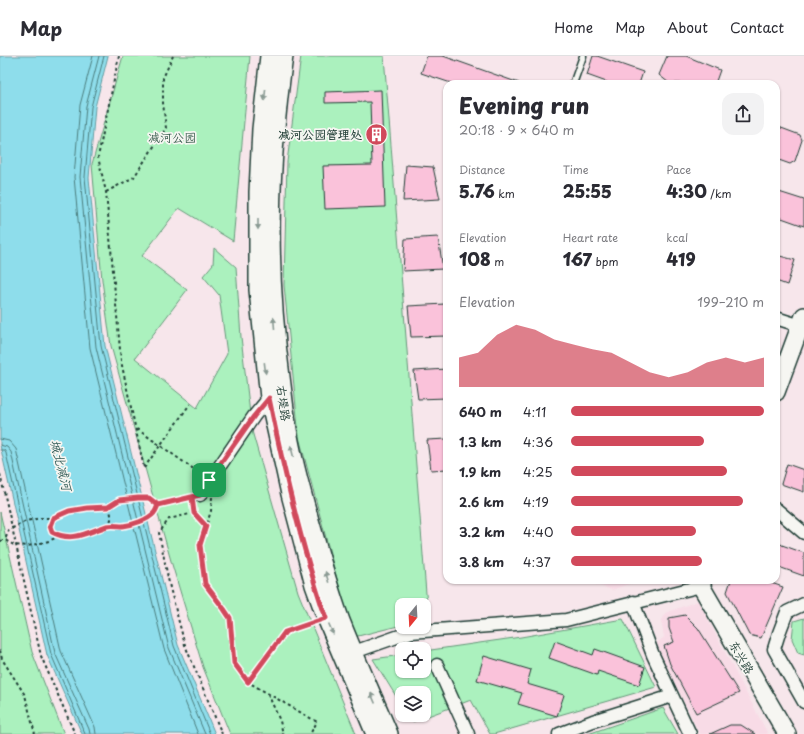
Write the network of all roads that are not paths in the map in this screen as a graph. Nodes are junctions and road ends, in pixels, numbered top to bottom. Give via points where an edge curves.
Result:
1 (269, 56) edge
2 (284, 56) edge
3 (583, 56) edge
4 (574, 80) edge
5 (780, 319) edge
6 (803, 323) edge
7 (780, 382) edge
8 (269, 398) junction
9 (196, 496) road end
10 (780, 512) edge
11 (804, 533) edge
12 (698, 584) edge
13 (703, 584) edge
14 (633, 602) junction
15 (804, 604) edge
16 (354, 652) junction
17 (437, 665) dead end
18 (672, 696) junction
19 (804, 702) edge
20 (375, 734) edge
21 (388, 734) edge
22 (468, 734) edge
23 (559, 734) edge
24 (690, 734) edge
25 (787, 734) edge

1 -> 8 main road, 右堤路 via 261,130 258,192 258,290
16 -> 2 main road, 右堤路 via 328,581 303,494 291,445 276,344 270,242 271,193 274,140
3 - 4 lane
5 - 6 street
6 - 7 main road
8 - 9 street
8 -> 20 main road, 右堤路 via 290,494 314,585
10 - 11 street
12 - 14 street
13 - 25 main road, 东兴路
14 - 16 street via 566,620 411,632
14 - 18 street via 652,655
15 - 19 street via 787,612 774,649
21 -> 16 main road, 右堤路
17 - 22 street
18 - 23 street
18 - 24 street

